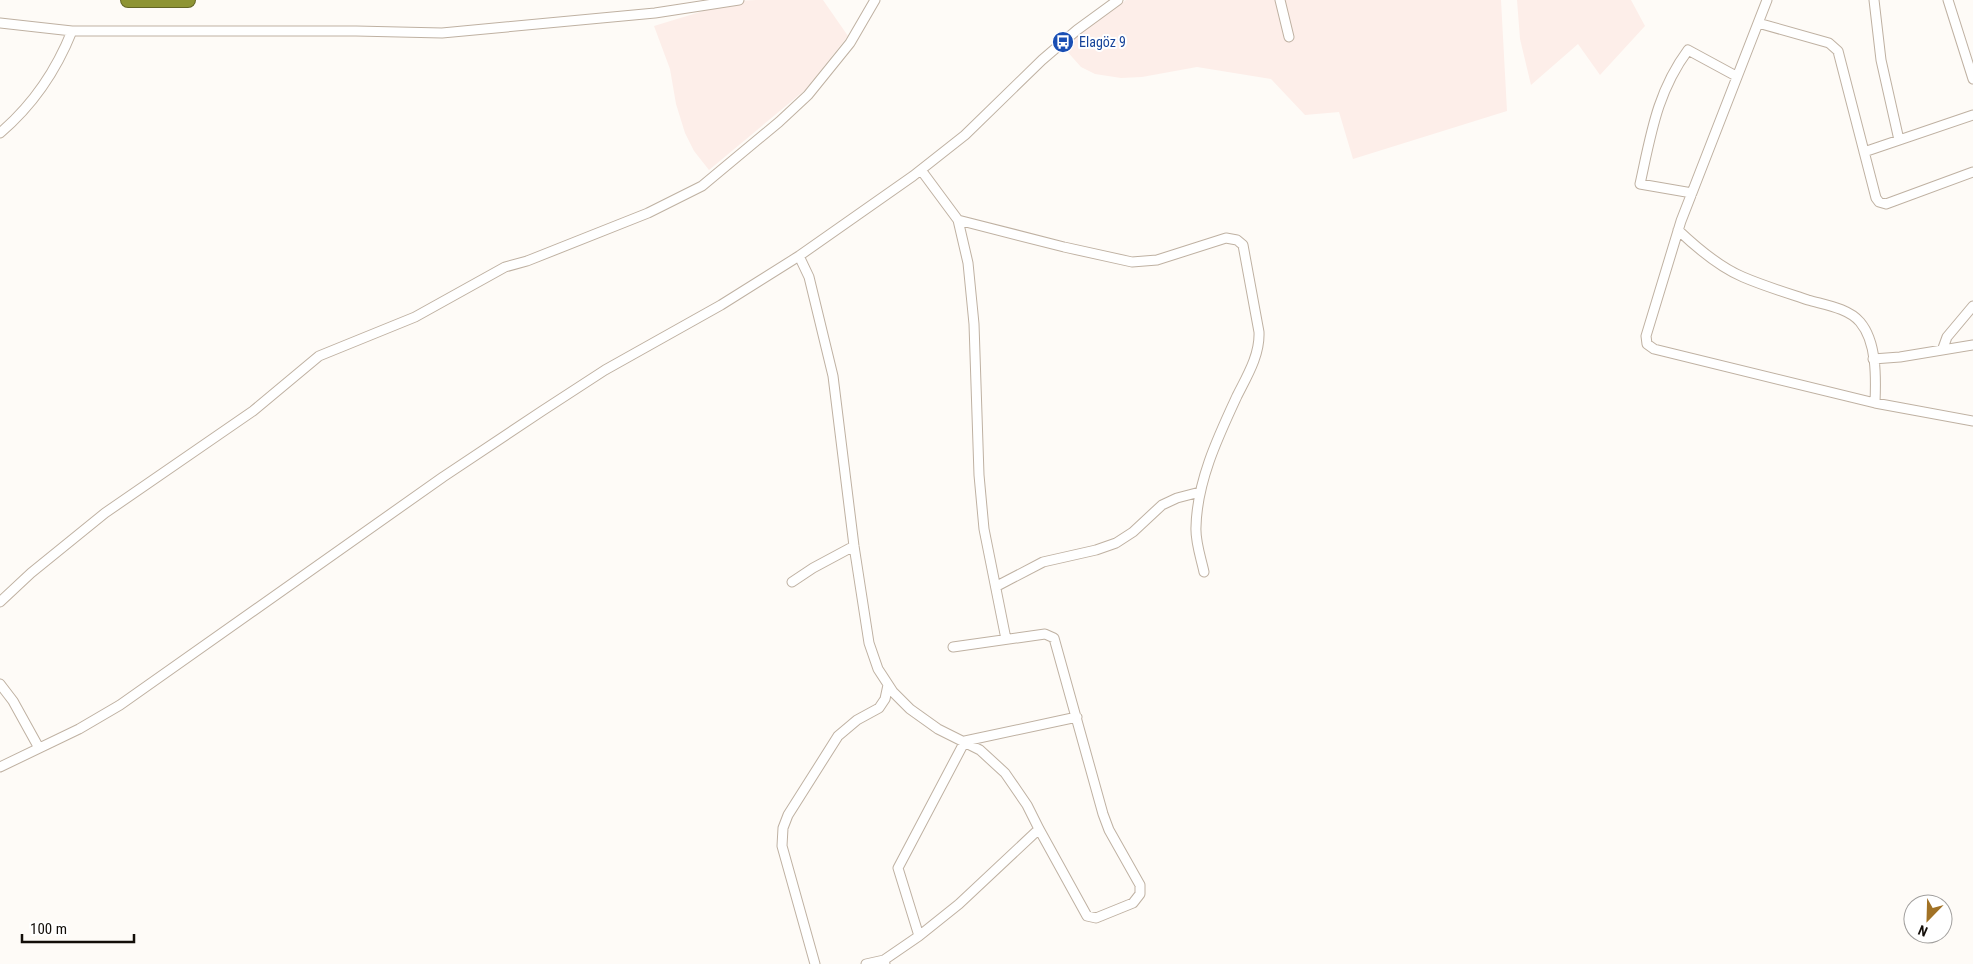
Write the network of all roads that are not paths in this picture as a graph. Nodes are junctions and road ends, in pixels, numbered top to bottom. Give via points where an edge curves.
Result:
1 (128, 0) edge
2 (188, 0) edge
3 (740, 0) edge
4 (875, 0) edge
5 (1118, 0) edge
6 (1280, 0) edge
7 (1767, 0) edge
8 (1874, 0) edge
9 (1948, 0) edge
10 (0, 23) edge
11 (1758, 23) junction
12 (72, 31) junction
13 (1289, 38) dead end
14 (1736, 76) junction
15 (1973, 79) edge
16 (1973, 115) edge
17 (0, 133) edge
18 (1899, 140) junction
19 (1864, 152) junction
20 (921, 170) junction
21 (1973, 172) edge
22 (1692, 193) junction
23 (958, 220) junction
24 (1678, 230) junction
25 (799, 256) junction
26 (1973, 306) edge
27 (1973, 345) edge
28 (1943, 348) junction
29 (1873, 360) junction
30 (1875, 403) junction
31 (1973, 421) edge
32 (1200, 492) junction
33 (854, 546) junction
34 (1204, 572) dead end
35 (792, 582) dead end
36 (997, 586) junction
37 (0, 602) edge
38 (1006, 639) junction
39 (952, 646) dead end
40 (0, 684) edge
41 (888, 686) junction
42 (1077, 717) junction
43 (965, 741) junction
44 (39, 748) junction
45 (0, 767) edge
46 (1039, 829) junction
47 (919, 936) junction
48 (885, 962) edge
49 (815, 964) edge
50 (866, 964) edge

1 - 2 highway
3 - 12 street via 655,13 442,33
4 - 37 street via 850,44 808,95 702,186 648,214 505,267 430,310 318,356 253,411 105,513
5 - 20 street via 1077,30 965,135
6 - 13 street
7 - 11 street
8 - 18 street via 1880,60
9 - 15 street
10 - 12 street
11 - 14 street
11 - 19 street via 1829,43 1838,51
12 - 17 street via 45,84
14 - 22 street
14 - 22 street via 1688,50 1678,62 1656,110 1640,184
16 - 18 street
18 - 19 street
19 - 21 street via 1876,198 1884,204
20 - 23 street
20 - 25 street
22 - 24 street
23 - 32 street via 1132,262 1157,260 1226,238 1240,242 1245,249 1259,332 1258,345 1218,438
23 - 36 street via 968,263 974,324 984,529
24 - 29 street via 1706,254 1742,277 1852,314 1867,332
24 - 30 street via 1646,336 1649,346 1654,350
25 - 33 street via 809,277 833,376
25 - 44 street via 557,401 443,477 120,704
26 - 28 street via 1947,337
27 - 28 street
28 - 29 street
29 - 30 street
30 - 31 street
32 - 34 street via 1195,528
32 - 36 street via 1162,505 1133,532 1116,542 1043,562
33 - 35 street
33 - 41 street via 869,643
36 - 38 street
38 - 39 street
38 - 42 street via 1052,636
40 - 44 street
41 - 43 street via 915,714
41 - 49 street via 879,708 838,736 783,828 782,846
42 - 43 street
42 - 46 street via 1109,830 1140,885 1138,898 1096,918 1087,916
43 - 46 street via 1005,773 1024,799
43 - 47 street via 898,868
44 - 45 street
46 - 47 street via 959,904
47 - 48 street
48 - 50 street

